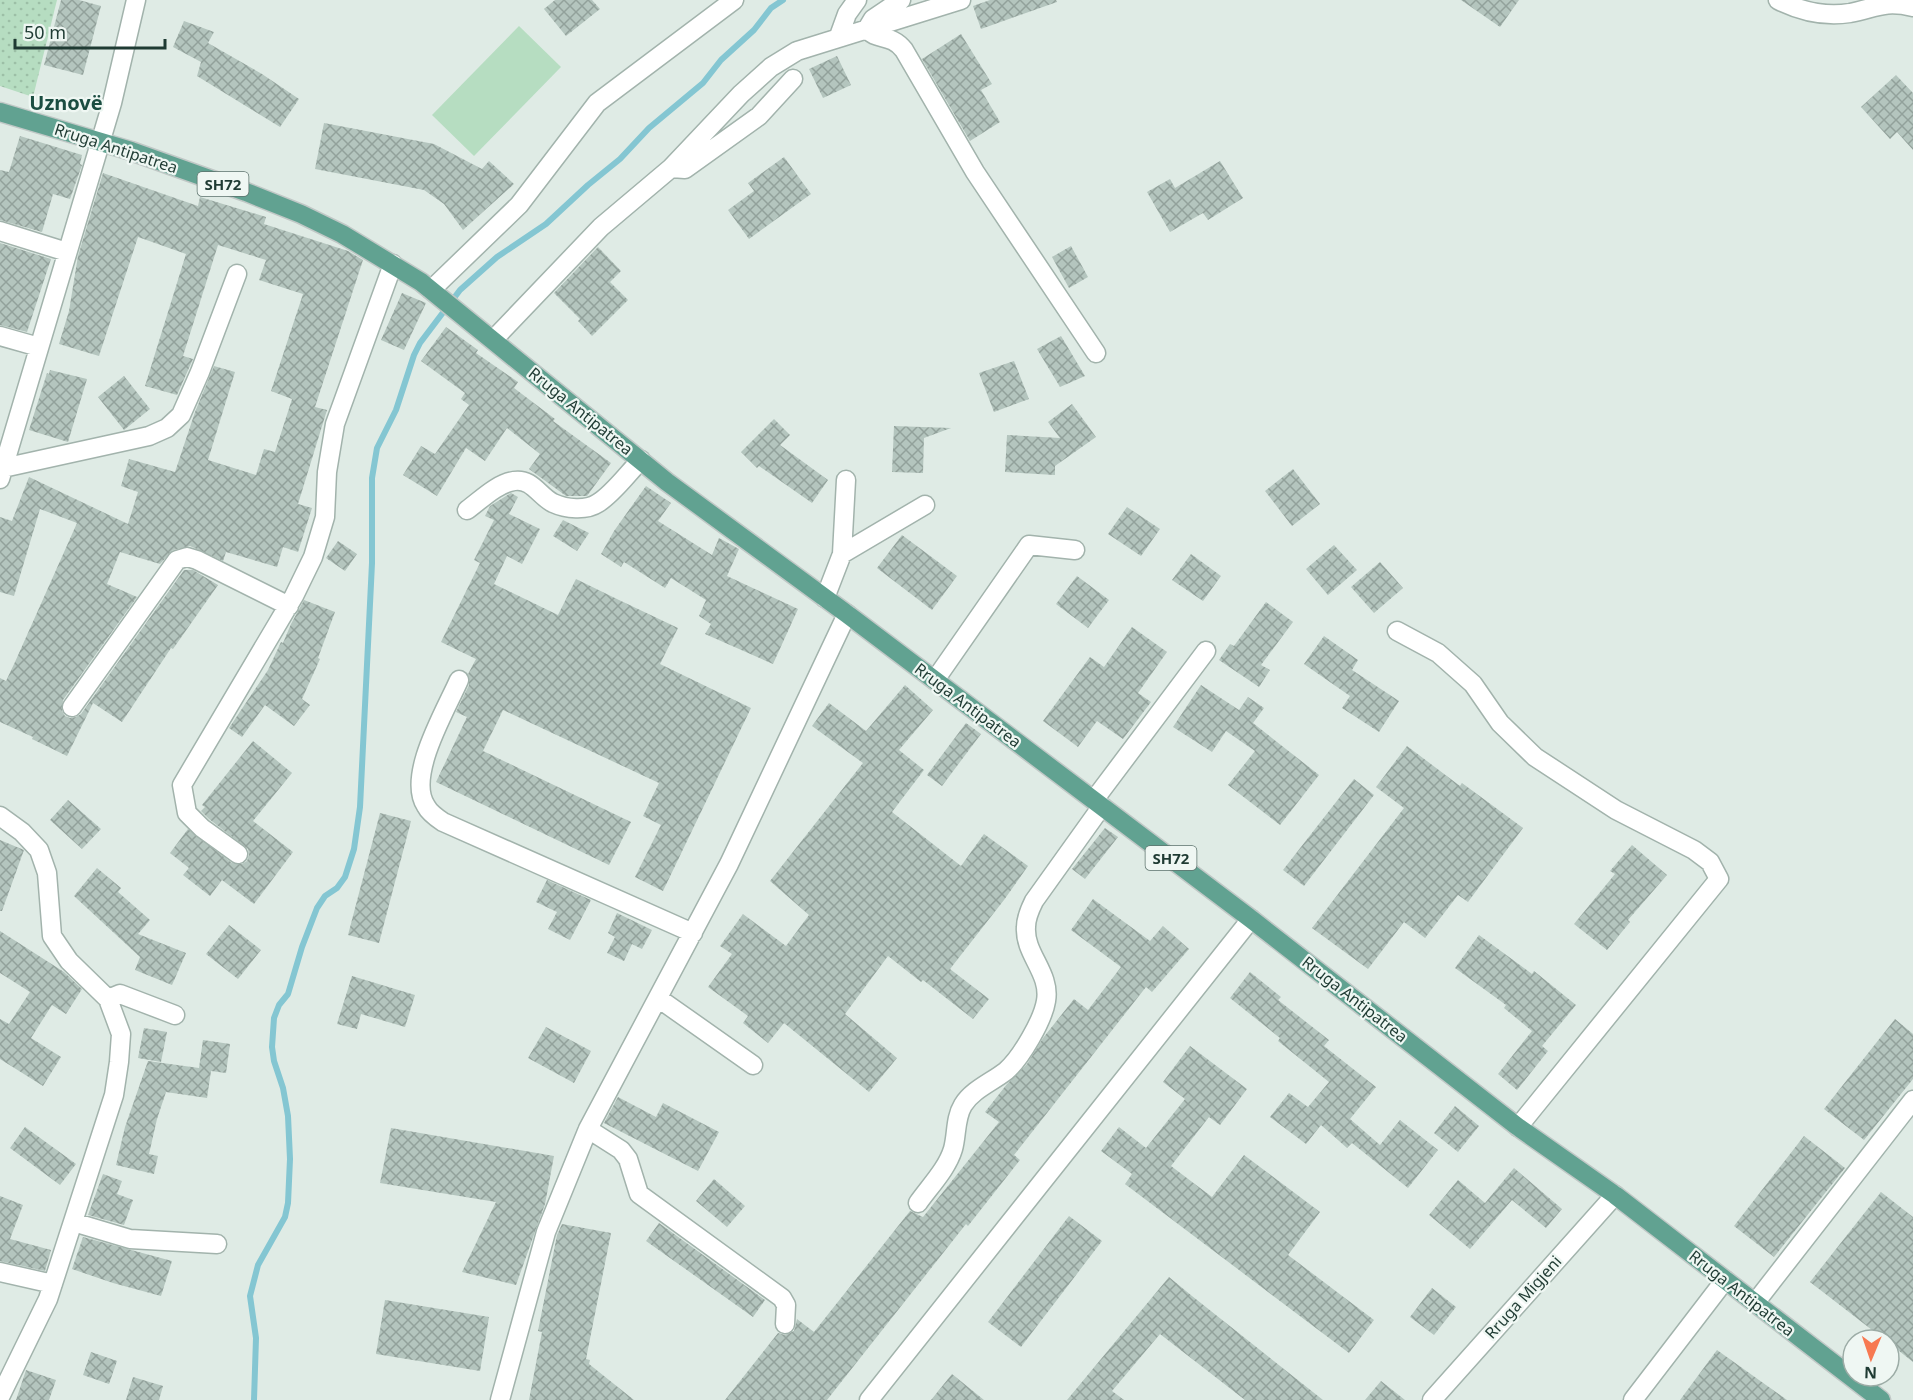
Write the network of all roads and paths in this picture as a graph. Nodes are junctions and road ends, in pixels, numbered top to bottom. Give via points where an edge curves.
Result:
1 (136, 0) edge
2 (734, 0) edge
3 (857, 0) edge
4 (901, 0) edge
5 (961, 0) edge
6 (1778, 0) edge
7 (1913, 7) edge
8 (867, 29) junction
9 (839, 36) junction
10 (793, 79) dead end
11 (0, 112) edge
12 (100, 142) junction
13 (670, 168) junction
14 (0, 231) edge
15 (67, 252) junction
16 (393, 264) junction
17 (237, 274) dead end
18 (436, 294) junction
19 (0, 336) edge
20 (493, 340) junction
21 (39, 347) junction
22 (1096, 353) dead end
23 (8, 420) edge
24 (640, 460) junction
25 (2, 474) edge
26 (846, 480) dead end
27 (925, 505) dead end
28 (467, 510) dead end
29 (1075, 550) dead end
30 (842, 554) junction
31 (825, 598) junction
32 (289, 606) junction
33 (847, 614) junction
34 (1396, 631) dead end
35 (1206, 651) dead end
36 (459, 680) dead end
37 (935, 680) junction
38 (72, 707) dead end
39 (1098, 803) junction
40 (0, 816) edge
41 (238, 854) dead end
42 (1251, 919) junction
43 (693, 933) junction
44 (658, 998) junction
45 (108, 999) junction
46 (175, 1015) dead end
47 (753, 1065) dead end
48 (1913, 1100) edge
49 (1518, 1127) junction
50 (588, 1129) junction
51 (1615, 1195) junction
52 (918, 1203) dead end
53 (73, 1222) junction
54 (217, 1244) dead end
55 (0, 1272) edge
56 (1725, 1280) junction
57 (53, 1284) junction
58 (1755, 1303) junction
59 (784, 1324) dead end
60 (0, 1397) edge
61 (500, 1400) edge
62 (869, 1400) edge
63 (1432, 1400) edge
64 (1633, 1400) edge
65 (1881, 1400) edge

1 - 12 street
2 - 18 street via 597,103 519,205
3 - 9 street
4 - 8 street via 873,19
5 - 8 street
6 - 7 street via 1802,10 1836,14 1890,2
8 - 9 street
8 - 22 street via 895,40 904,50 975,172
9 - 13 street via 797,51 771,67
10 - 13 street via 759,116 686,169
11 - 12 main road, Rruga Antipatrea / SH72
12 - 15 street
12 - 16 main road, Rruga Antipatrea / SH72 via 301,214
13 - 20 street via 601,227
14 - 15 street
15 - 21 street
16 - 18 main road, Rruga Antipatrea / SH72
16 - 32 street via 335,424 325,517 313,557
17 - 25 street via 186,404 167,428
18 - 20 main road, Rruga Antipatrea / SH72
19 - 21 street
20 - 24 main road, Rruga Antipatrea / SH72
21 - 23 street
23 - 25 street
24 - 28 street via 591,507 580,509 553,503 523,481 500,485
24 - 31 main road, Rruga Antipatrea / SH72
26 - 30 street
27 - 30 street
29 - 37 street via 1029,545
30 - 31 street
31 - 33 main road, Rruga Antipatrea / SH72
32 - 38 street via 196,560 177,560
32 - 41 street via 182,785 187,813
33 - 37 main road, Rruga Antipatrea / SH72
33 - 43 street
34 - 49 street via 1438,653 1473,684 1500,723 1535,758 1616,810 1694,850 1710,862 1719,879
35 - 39 street
36 - 43 street via 422,763 419,785 425,806 442,822
37 - 39 main road, Rruga Antipatrea / SH72
39 - 42 main road, Rruga Antipatrea / SH72
39 - 52 street via 1029,913 1028,942 1046,983 1044,1012 1007,1070 963,1106 947,1164
40 - 45 street via 39,850 47,873 52,936 69,961
42 - 49 main road, Rruga Antipatrea / SH72
42 - 62 street
43 - 44 street
44 - 47 street
44 - 50 street
45 - 46 street via 120,994
45 - 53 street via 121,1034 114,1095
48 - 58 street
49 - 51 main road, Rruga Antipatrea / SH72
50 - 59 street via 621,1150 628,1159 639,1194 782,1298
50 - 61 street via 546,1232
51 - 56 main road, Rruga Antipatrea / SH72
51 - 63 street, Rruga Migjeni
53 - 54 street via 130,1239
53 - 57 street
55 - 57 street
56 - 58 main road, Rruga Antipatrea / SH72
56 - 64 street
57 - 60 street
58 - 65 main road, Rruga Antipatrea / SH72

